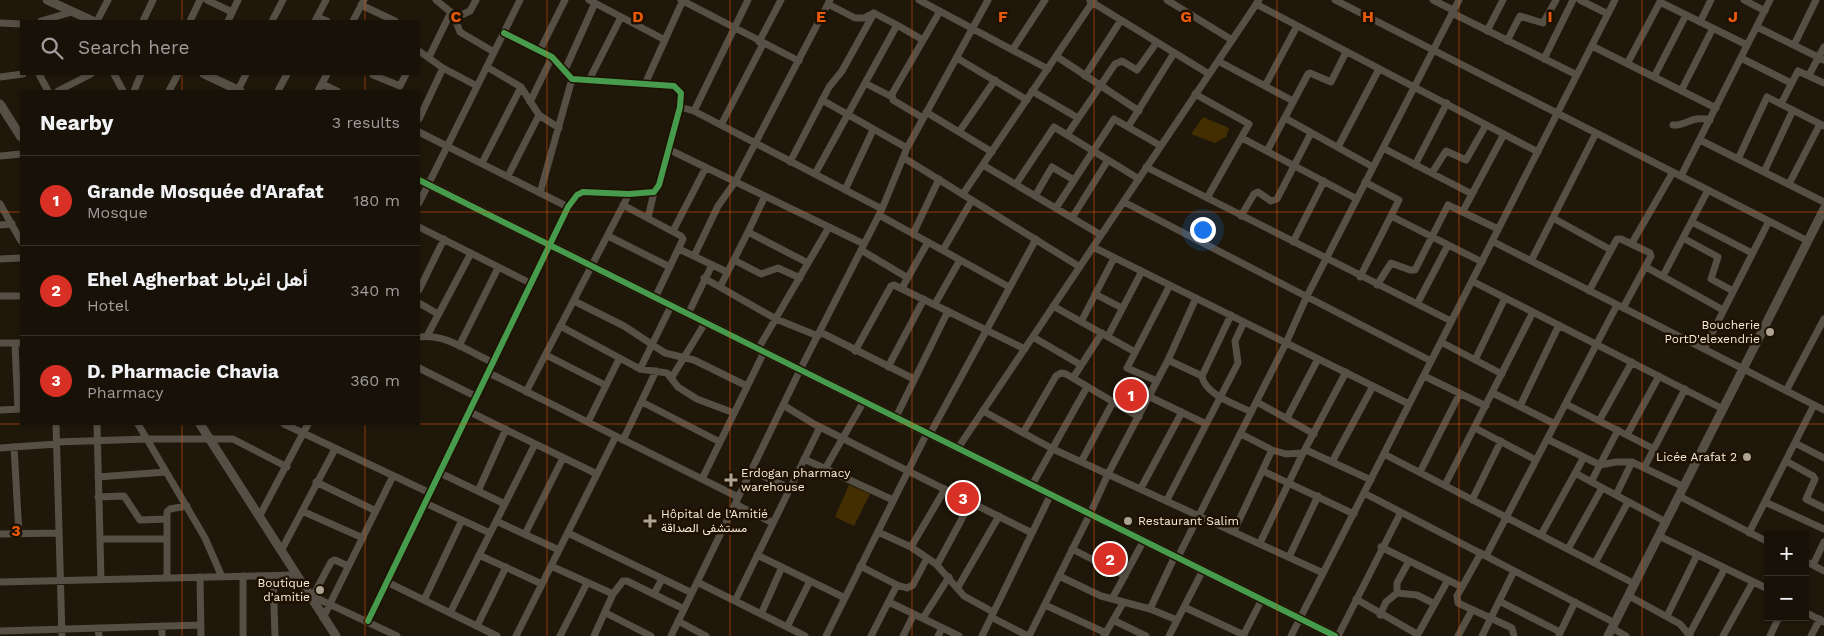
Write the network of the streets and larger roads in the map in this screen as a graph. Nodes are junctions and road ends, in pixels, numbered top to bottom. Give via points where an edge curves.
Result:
1 (47, 0) edge
2 (108, 0) edge
3 (152, 0) edge
4 (200, 0) edge
5 (207, 0) edge
6 (238, 0) edge
7 (283, 0) edge
8 (326, 0) edge
9 (476, 0) edge
10 (520, 0) edge
11 (565, 0) edge
12 (682, 0) edge
13 (748, 0) edge
14 (781, 0) edge
15 (920, 0) edge
16 (1045, 0) edge
17 (1167, 0) edge
18 (1335, 0) edge
19 (1433, 0) edge
20 (1458, 0) edge
21 (1503, 0) edge
22 (1556, 0) edge
23 (1573, 0) edge
24 (1580, 0) edge
25 (1615, 0) edge
26 (1711, 0) edge
27 (1744, 0) edge
28 (1770, 0) edge
29 (1816, 0) edge
30 (440, 1) edge
31 (986, 1) edge
32 (1091, 1) edge
33 (1661, 1) edge
34 (592, 2) edge
35 (829, 2) edge
36 (1257, 2) edge
37 (363, 3) edge
38 (940, 11) junction
39 (1765, 11) junction
40 (72, 12) junction
41 (232, 12) junction
42 (874, 12) junction
43 (1452, 12) junction
44 (1608, 14) junction
45 (453, 15) junction
46 (1686, 15) junction
47 (620, 17) junction
48 (316, 19) edge
49 (44, 20) edge
50 (91, 20) edge
51 (98, 20) edge
52 (143, 20) edge
53 (190, 20) edge
54 (228, 20) edge
55 (273, 20) edge
56 (354, 20) edge
57 (393, 20) edge
58 (1122, 20) junction
59 (1700, 22) junction
60 (0, 23) edge
61 (20, 24) edge
62 (897, 25) junction
63 (1297, 26) junction
64 (1757, 27) junction
65 (973, 28) junction
66 (1713, 28) junction
67 (734, 29) junction
68 (1487, 31) junction
69 (504, 33) junction
70 (665, 40) junction
71 (923, 40) junction
72 (1232, 40) junction
73 (1507, 41) junction
74 (1157, 42) junction
75 (761, 43) junction
76 (1794, 45) junction
77 (1592, 46) junction
78 (1748, 46) junction
79 (1824, 47) edge
80 (1012, 49) junction
81 (540, 50) junction
82 (1433, 50) junction
83 (420, 52) edge
84 (494, 52) junction
85 (1346, 52) junction
86 (1174, 53) junction
87 (1056, 56) junction
88 (429, 57) junction
89 (552, 57) junction
90 (956, 58) junction
91 (1544, 58) junction
92 (1741, 58) junction
93 (1821, 58) edge
94 (799, 61) junction
95 (1218, 62) junction
96 (1627, 64) junction
97 (487, 67) junction
98 (443, 68) junction
99 (1048, 69) junction
100 (1379, 69) junction
101 (564, 72) junction
102 (20, 74) edge
103 (1209, 74) junction
104 (40, 75) edge
105 (89, 75) edge
106 (115, 75) edge
107 (141, 75) edge
108 (177, 75) edge
109 (206, 75) edge
110 (246, 75) edge
111 (286, 75) edge
112 (326, 75) edge
113 (375, 75) edge
114 (405, 75) edge
115 (1577, 75) junction
116 (1810, 75) junction
117 (1085, 76) junction
118 (0, 77) edge
119 (1654, 77) junction
120 (572, 79) junction
121 (589, 80) junction
122 (994, 80) junction
123 (865, 83) junction
124 (1791, 83) junction
125 (1824, 83) edge
126 (322, 84) junction
127 (645, 84) junction
128 (1100, 85) junction
129 (477, 86) junction
130 (1264, 86) junction
131 (1415, 86) junction
132 (521, 87) junction
133 (398, 89) edge
134 (47, 90) edge
135 (60, 90) edge
136 (122, 90) edge
137 (134, 90) edge
138 (170, 90) edge
139 (237, 90) edge
140 (239, 90) edge
141 (279, 90) edge
142 (319, 90) edge
143 (335, 90) edge
144 (1032, 91) junction
145 (1681, 91) junction
146 (1195, 94) junction
147 (892, 97) junction
148 (822, 100) junction
149 (1027, 100) junction
150 (530, 102) junction
151 (1294, 102) junction
152 (1447, 103) junction
153 (0, 104) edge
154 (1781, 104) junction
155 (680, 108) junction
156 (1716, 108) junction
157 (1793, 110) junction
158 (694, 111) junction
159 (1139, 111) junction
160 (1557, 113) junction
161 (3, 114) edge
162 (539, 115) junction
163 (925, 115) junction
164 (847, 116) junction
165 (420, 117) edge
166 (1078, 118) junction
167 (1285, 118) junction
168 (1710, 120) junction
169 (1486, 124) junction
170 (721, 125) junction
171 (1673, 125) dead end
172 (1822, 125) edge
173 (1128, 127) junction
174 (560, 128) junction
175 (873, 130) junction
176 (420, 132) edge
177 (959, 132) junction
178 (1311, 133) junction
179 (1596, 133) junction
180 (1504, 134) junction
181 (1067, 135) junction
182 (20, 136) edge
183 (1242, 138) junction
184 (1700, 140) junction
185 (755, 143) junction
186 (447, 146) junction
187 (1161, 146) junction
188 (1338, 147) junction
189 (907, 148) junction
190 (1383, 148) junction
191 (670, 150) junction
192 (1093, 151) junction
193 (992, 152) junction
194 (1267, 152) junction
195 (1538, 152) junction
196 (20, 154) edge
197 (0, 156) edge
198 (904, 158) junction
199 (1738, 159) junction
200 (1108, 160) junction
201 (790, 162) junction
202 (482, 163) junction
203 (1415, 164) junction
204 (983, 165) junction
205 (1294, 166) junction
206 (706, 167) junction
207 (1146, 167) junction
208 (1373, 167) junction
209 (1673, 172) junction
210 (1764, 172) junction
211 (1432, 173) junction
212 (815, 174) junction
213 (508, 176) junction
214 (1681, 176) junction
215 (939, 179) junction
216 (1139, 179) junction
217 (420, 180) edge
218 (1074, 180) junction
219 (1324, 181) junction
220 (735, 182) junction
221 (1365, 182) junction
222 (428, 184) junction
223 (1016, 184) junction
224 (1789, 184) junction
225 (845, 190) junction
226 (1708, 190) junction
227 (654, 192) junction
228 (540, 193) junction
229 (629, 194) junction
230 (964, 194) junction
231 (1472, 194) junction
232 (765, 196) junction
233 (1035, 196) junction
234 (1207, 198) junction
235 (1357, 199) junction
236 (972, 200) junction
237 (420, 201) edge
238 (1124, 202) junction
239 (1824, 202) edge
240 (0, 204) edge
241 (623, 205) junction
242 (568, 207) junction
243 (1056, 208) junction
244 (1824, 209) edge
245 (1462, 211) junction
246 (880, 212) junction
247 (1241, 216) junction
248 (1391, 216) junction
249 (648, 218) junction
250 (1072, 218) junction
251 (1553, 218) junction
252 (1768, 221) junction
253 (1692, 222) junction
254 (12, 224) junction
255 (0, 225) edge
256 (420, 227) edge
257 (828, 227) junction
258 (1498, 229) junction
259 (673, 231) junction
260 (748, 232) junction
261 (913, 234) junction
262 (1101, 235) junction
263 (608, 236) junction
264 (1431, 236) junction
265 (1683, 238) junction
266 (20, 239) edge
267 (444, 239) junction
268 (1036, 239) junction
269 (1492, 241) junction
270 (1808, 241) junction
271 (928, 242) junction
272 (1293, 242) junction
273 (1632, 243) junction
274 (549, 245) junction
275 (1448, 245) junction
276 (863, 247) junction
277 (1093, 247) junction
278 (679, 249) junction
279 (943, 250) junction
280 (1611, 250) junction
281 (471, 253) junction
282 (1752, 253) junction
283 (694, 256) junction
284 (20, 258) edge
285 (1114, 258) junction
286 (0, 259) edge
287 (1326, 259) junction
288 (734, 260) junction
289 (960, 260) junction
290 (1531, 261) junction
291 (1482, 262) junction
292 (808, 263) junction
293 (712, 265) junction
294 (592, 266) junction
295 (1646, 266) junction
296 (670, 267) junction
297 (1080, 267) junction
298 (498, 268) junction
299 (1142, 271) junction
300 (727, 272) junction
301 (1360, 276) junction
302 (1663, 276) junction
303 (704, 278) junction
304 (800, 278) junction
305 (908, 278) junction
306 (1472, 281) junction
307 (532, 284) junction
308 (1170, 285) junction
309 (1377, 285) junction
310 (720, 287) junction
311 (1009, 287) junction
312 (420, 288) edge
313 (902, 288) junction
314 (1589, 291) junction
315 (1733, 291) junction
316 (1095, 294) junction
317 (0, 296) edge
318 (20, 296) edge
319 (1307, 296) junction
320 (655, 298) junction
321 (1196, 298) junction
322 (1505, 298) junction
323 (924, 299) junction
324 (574, 301) junction
325 (420, 304) edge
326 (935, 304) junction
327 (1417, 304) junction
328 (671, 306) junction
329 (1053, 306) junction
330 (1620, 306) junction
331 (1122, 308) junction
332 (1724, 310) junction
333 (948, 311) junction
334 (1533, 312) junction
335 (438, 314) junction
336 (688, 314) junction
337 (1231, 315) junction
338 (776, 318) junction
339 (1824, 318) edge
340 (1451, 321) junction
341 (1081, 322) junction
342 (1244, 322) junction
343 (705, 323) junction
344 (560, 326) junction
345 (1559, 326) junction
346 (986, 330) junction
347 (819, 334) junction
348 (1105, 335) junction
349 (427, 336) junction
350 (420, 337) edge
351 (1033, 337) junction
352 (1441, 342) junction
353 (0, 343) edge
354 (18, 343) edge
355 (1286, 343) junction
356 (652, 344) junction
357 (1597, 344) junction
358 (459, 346) junction
359 (1025, 349) junction
360 (1704, 349) junction
361 (761, 350) junction
362 (855, 351) junction
363 (1135, 352) junction
364 (546, 354) junction
365 (619, 359) junction
366 (683, 359) junction
367 (1318, 359) junction
368 (1168, 360) junction
369 (1475, 360) junction
370 (1431, 361) junction
371 (1632, 362) junction
372 (494, 363) junction
373 (1081, 366) junction
374 (888, 367) junction
375 (420, 368) edge
376 (640, 369) junction
377 (1743, 369) junction
378 (800, 370) junction
379 (656, 371) junction
380 (489, 372) junction
381 (1346, 372) junction
382 (1502, 374) junction
383 (1202, 376) junction
384 (1424, 376) junction
385 (1660, 376) junction
386 (672, 377) junction
387 (1073, 378) junction
388 (914, 379) junction
389 (1157, 382) junction
390 (605, 384) junction
391 (747, 386) junction
392 (1372, 386) junction
393 (1086, 387) junction
394 (1685, 389) junction
395 (1786, 391) junction
396 (526, 392) junction
397 (1493, 392) junction
398 (1460, 393) junction
399 (1220, 396) junction
400 (477, 397) junction
401 (1150, 397) junction
402 (0, 400) edge
403 (642, 402) junction
404 (864, 402) junction
405 (1113, 402) junction
406 (1257, 402) junction
407 (1409, 404) junction
408 (1566, 404) junction
409 (783, 405) junction
410 (1814, 405) junction
411 (1486, 406) junction
412 (1520, 406) junction
413 (20, 409) edge
414 (1723, 409) junction
415 (0, 410) edge
416 (1824, 410) edge
417 (983, 411) junction
418 (470, 412) junction
419 (1182, 412) junction
420 (1252, 412) junction
421 (734, 413) junction
422 (896, 417) junction
423 (1139, 417) junction
424 (1288, 418) junction
425 (1599, 421) junction
426 (588, 422) junction
427 (1206, 424) junction
428 (1555, 424) junction
429 (56, 425) edge
430 (97, 425) edge
431 (139, 425) edge
432 (201, 425) edge
433 (286, 425) edge
434 (308, 425) edge
435 (820, 427) junction
436 (1475, 428) junction
437 (506, 429) junction
438 (1618, 430) junction
439 (928, 433) junction
440 (1023, 433) junction
441 (304, 434) junction
442 (1240, 434) junction
443 (1314, 434) junction
444 (1627, 435) junction
445 (616, 436) junction
446 (209, 438) junction
447 (844, 438) junction
448 (147, 439) junction
449 (1547, 439) junction
450 (623, 440) junction
451 (1501, 441) junction
452 (97, 442) junction
453 (720, 442) junction
454 (56, 443) junction
455 (1794, 443) junction
456 (535, 444) junction
457 (14, 447) junction
458 (0, 448) edge
459 (958, 448) junction
460 (1654, 448) junction
461 (335, 449) junction
462 (1052, 449) junction
463 (1272, 450) junction
464 (1304, 451) junction
465 (1384, 454) junction
466 (1584, 457) junction
467 (563, 458) junction
468 (1824, 458) edge
469 (804, 459) junction
470 (1536, 460) junction
471 (1786, 461) junction
472 (1081, 462) junction
473 (1332, 462) junction
474 (1632, 462) junction
475 (1600, 465) junction
476 (287, 467) junction
477 (1644, 468) junction
478 (825, 469) junction
479 (751, 471) junction
480 (908, 471) junction
481 (1263, 471) junction
482 (166, 472) junction
483 (1420, 472) junction
484 (440, 473) junction
485 (1575, 473) junction
486 (597, 474) junction
487 (1108, 474) junction
488 (394, 476) junction
489 (98, 477) junction
490 (702, 479) junction
491 (1370, 480) junction
492 (316, 482) junction
493 (1289, 482) junction
494 (1591, 482) junction
495 (1032, 485) junction
496 (1445, 485) junction
497 (1684, 487) junction
498 (790, 488) junction
499 (1141, 488) junction
500 (1602, 488) junction
501 (945, 489) junction
502 (478, 491) junction
503 (430, 493) junction
504 (1364, 493) junction
505 (1051, 494) junction
506 (1616, 495) junction
507 (1318, 496) junction
508 (1679, 496) junction
509 (98, 497) junction
510 (738, 497) junction
511 (893, 500) junction
512 (1167, 500) junction
513 (1472, 500) junction
514 (971, 502) junction
515 (1628, 502) junction
516 (1765, 502) junction
517 (425, 503) junction
518 (505, 504) junction
519 (735, 504) junction
520 (187, 506) junction
521 (1824, 508) edge
522 (376, 511) junction
523 (302, 512) junction
524 (1401, 512) junction
525 (1090, 514) junction
526 (1354, 514) junction
527 (1199, 515) junction
528 (999, 516) junction
529 (1506, 517) junction
530 (260, 518) junction
531 (167, 519) junction
532 (462, 520) junction
533 (496, 521) junction
534 (773, 522) junction
535 (1666, 522) junction
536 (1824, 529) edge
537 (1234, 531) junction
538 (878, 532) junction
539 (1749, 532) junction
540 (59, 533) junction
541 (490, 533) junction
542 (568, 533) junction
543 (1032, 533) junction
544 (0, 534) edge
545 (20, 534) junction
546 (526, 534) junction
547 (1541, 535) junction
548 (1659, 536) junction
549 (363, 538) junction
550 (100, 539) junction
551 (168, 539) junction
552 (1144, 540) junction
553 (1764, 540) edge
554 (1824, 542) edge
555 (1260, 543) junction
556 (1382, 547) junction
557 (911, 548) junction
558 (1072, 549) junction
559 (1568, 549) junction
560 (559, 550) junction
561 (281, 551) junction
562 (1483, 554) junction
563 (479, 555) junction
564 (757, 555) junction
565 (1697, 555) junction
566 (1176, 557) junction
567 (1289, 557) junction
568 (927, 558) junction
569 (1409, 560) junction
570 (1595, 563) junction
571 (1809, 563) edge
572 (1809, 564) edge
573 (937, 565) junction
574 (348, 566) junction
575 (551, 566) junction
576 (860, 566) junction
577 (506, 567) junction
578 (782, 567) junction
579 (1725, 568) junction
580 (1203, 570) junction
581 (1514, 571) junction
582 (1824, 571) edge
583 (1323, 573) junction
584 (296, 575) junction
585 (243, 576) junction
586 (273, 576) junction
587 (1059, 576) junction
588 (1125, 576) junction
589 (200, 577) junction
590 (222, 577) junction
591 (949, 577) junction
592 (167, 578) junction
593 (101, 579) junction
594 (662, 579) junction
595 (60, 580) junction
596 (1448, 580) junction
597 (810, 581) junction
598 (0, 582) edge
599 (387, 582) junction
600 (697, 582) junction
601 (1753, 582) junction
602 (587, 583) junction
603 (542, 584) junction
604 (1635, 584) junction
605 (897, 585) junction
606 (958, 587) junction
607 (1462, 587) junction
608 (1764, 587) edge
609 (692, 593) junction
610 (1397, 593) junction
611 (613, 594) junction
612 (654, 594) junction
613 (310, 595) junction
614 (1629, 596) junction
615 (845, 598) junction
616 (1112, 599) junction
617 (1262, 599) junction
618 (1356, 599) junction
619 (424, 600) junction
620 (735, 601) junction
621 (1499, 601) junction
622 (889, 602) junction
623 (1575, 602) junction
624 (1122, 603) junction
625 (1433, 603) junction
626 (1045, 604) junction
627 (329, 605) junction
628 (1184, 607) junction
629 (684, 608) junction
630 (1150, 609) junction
631 (1472, 610) junction
632 (450, 613) junction
633 (606, 613) junction
634 (761, 614) junction
635 (914, 614) junction
636 (1809, 614) edge
637 (992, 615) junction
638 (1380, 615) junction
639 (1667, 616) junction
640 (323, 618) junction
641 (922, 618) junction
642 (1300, 618) junction
643 (1490, 619) junction
644 (1113, 620) junction
645 (1177, 620) junction
646 (368, 621) junction
647 (678, 621) junction
648 (1778, 621) edge
649 (1822, 621) edge
650 (201, 625) junction
651 (162, 626) junction
652 (477, 626) junction
653 (633, 627) junction
654 (787, 627) junction
655 (98, 628) junction
656 (942, 628) junction
657 (1612, 629) edge
658 (0, 631) edge
659 (62, 632) edge
660 (21, 633) edge
661 (1559, 634) edge
662 (1105, 635) edge
663 (1417, 635) edge
664 (1690, 635) edge
665 (98, 636) edge
666 (162, 636) edge
667 (201, 636) edge
668 (244, 636) edge
669 (275, 636) edge
670 (336, 636) edge
671 (397, 636) edge
672 (497, 636) edge
673 (516, 636) edge
674 (560, 636) edge
675 (594, 636) edge
676 (629, 636) edge
677 (651, 636) edge
678 (671, 636) edge
679 (706, 636) edge
680 (805, 636) edge
681 (826, 636) edge
682 (871, 636) edge
683 (903, 636) edge
684 (938, 636) edge
685 (959, 636) edge
686 (982, 636) edge
687 (1029, 636) edge
688 (1146, 636) edge
689 (1169, 636) edge
690 (1244, 636) edge
691 (1292, 636) edge
692 (1337, 636) edge
693 (1458, 636) edge
694 (1482, 636) edge
695 (1514, 636) edge
696 (1626, 636) edge
697 (1723, 636) edge
698 (1770, 636) edge
699 (1811, 636) edge

1 - 40 street
2 - 51 street
3 - 52 street
4 - 53 street
5 - 41 street
6 - 41 street
7 - 55 street
8 - 48 street
9 - 45 street via 470,11
10 - 69 street
11 - 81 street
12 - 67 street
12 - 70 street
13 - 67 street
14 - 75 street
15 - 38 street
16 - 80 street
17 - 72 street
18 - 82 street
19 - 43 street
20 - 43 street
21 - 68 street
22 - 73 street via 1543,23 1520,16
23 - 91 street
24 - 44 street
25 - 44 street
26 - 59 street
27 - 39 street
28 - 39 street
29 - 76 street
30 - 45 street
31 - 65 street
32 - 58 street
32 - 87 street
33 - 46 street
33 - 96 street
34 - 47 street
34 - 101 street
35 - 42 street via 855,18 864,18
35 - 94 street
36 - 63 street
36 - 72 street
37 - 56 street
37 - 57 street
38 - 65 street
38 - 71 street
39 - 64 street
40 - 49 street
40 - 50 street
41 - 54 street
42 - 62 street
42 - 148 street
43 - 68 street
43 - 82 street
44 - 77 street
45 - 84 street via 460,32
45 - 88 street
46 - 59 street
46 - 119 street
47 - 70 street
47 - 121 street
58 - 74 street
58 - 117 street
59 - 66 street
60 - 61 street
62 - 71 street
62 - 123 street
63 - 85 street
63 - 130 street
64 - 76 street
64 - 78 street
65 - 80 street
65 - 90 street
66 - 78 street
66 - 145 street
67 - 75 street
67 - 158 street
68 - 73 street
69 - 81 street
69 - 84 street
70 - 127 street
71 - 147 street
72 - 95 street
73 - 91 street
74 - 86 street
74 - 128 street via 1140,69 1135,70 1118,61
75 - 94 street
75 - 170 street
76 - 93 street
77 - 96 street
77 - 115 street
78 - 92 street
79 - 93 street
80 - 99 street
81 - 89 street
82 - 131 street
82 - 160 street
83 - 88 street
84 - 97 street
85 - 100 street
85 - 151 street via 1331,82 1309,72
86 - 103 street
86 - 159 street
87 - 99 street
87 - 117 street
88 - 98 street
89 - 101 street
89 - 150 street
90 - 122 street
90 - 163 street
91 - 115 street
92 - 124 street
92 - 156 street
93 - 116 street
94 - 185 street
95 - 103 street
95 - 130 street
96 - 119 street
97 - 129 street
97 - 132 street
98 - 129 street
98 - 165 street
99 - 144 street
100 - 131 street
100 - 188 street
101 - 120 street
102 - 118 street
103 - 146 street
104 - 134 street
105 - 135 street
106 - 136 street
107 - 137 street
108 - 138 street
109 - 139 street
110 - 140 street
111 - 141 street
112 - 126 street
113 - 133 street
114 - 133 street
115 - 160 street
116 - 124 street via 1798,71
116 - 125 street
117 - 128 street
119 - 145 street
120 - 121 street
120 - 174 street
121 - 127 street
122 - 149 street
122 - 177 street
123 - 147 street
123 - 164 street
124 - 154 street
126 - 142 street
126 - 143 street
127 - 155 street via 678,88 682,98
128 - 159 street
128 - 166 street
129 - 186 street
130 - 151 street
131 - 152 street
131 - 190 street
132 - 150 street
132 - 202 street
144 - 149 street
144 - 166 street
145 - 156 street
146 - 183 street via 1248,122 1250,127
146 - 187 street
147 - 163 street
148 - 164 street
148 - 201 street
149 - 193 street
150 - 162 street
151 - 167 street
152 - 169 street
152 - 203 street
153 - 161 street
154 - 157 street
154 - 199 street via 1765,98
155 - 158 street
155 - 191 street
156 - 168 street
157 - 172 street
157 - 210 street
158 - 170 street
159 - 173 street
160 - 179 street
160 - 195 street
161 - 182 street
162 - 174 street
162 - 213 street
163 - 177 street
163 - 189 street
164 - 175 street
164 - 212 street
166 - 181 street
167 - 178 street
167 - 194 street
168 - 171 street via 1696,118
168 - 184 street
169 - 180 street
169 - 211 street via 1466,160 1446,151
170 - 185 street
172 - 224 street
173 - 187 street
173 - 192 street via 1114,119
174 - 228 street
175 - 189 street
175 - 225 street
176 - 186 street
177 - 193 street
178 - 188 street
178 - 205 street
179 - 209 street
179 - 251 street
180 - 195 street
180 - 231 street
181 - 192 street
181 - 223 street via 1056,127 1052,128
183 - 194 street
183 - 234 street
184 - 199 street
184 - 214 street
185 - 201 street
185 - 220 street
186 - 202 street
186 - 222 street
187 - 207 street
188 - 208 street
189 - 198 street
190 - 203 street
190 - 208 street
191 - 206 street
191 - 227 street
192 - 200 street
192 - 218 street
193 - 204 street
194 - 205 street
195 - 258 street
196 - 197 street
198 - 215 street
198 - 246 street
199 - 210 street
200 - 216 street
200 - 250 street
201 - 212 street
202 - 213 street
203 - 211 street
204 - 223 street
204 - 230 street
205 - 219 street
205 - 247 street via 1277,200 1272,201 1258,192
206 - 220 street
206 - 259 street
207 - 216 street
207 - 234 street
208 - 221 street
209 - 214 street
209 - 273 street
210 - 224 street
211 - 231 street
212 - 225 street
213 - 228 street
214 - 226 street
215 - 230 street
215 - 261 street
216 - 238 street
217 - 222 street
218 - 233 street via 1052,167
218 - 243 street
219 - 235 street
219 - 272 street
220 - 232 street
220 - 283 street via 718,206
221 - 235 street
221 - 248 street via 1399,198
222 - 237 street
222 - 274 street
223 - 233 street
224 - 239 street
225 - 246 street
226 - 252 street
226 - 253 street
227 - 229 street
227 - 249 street
228 - 242 street
229 - 241 street
229 - 242 street via 583,192
230 - 236 street
231 - 245 street
232 - 257 street
232 - 260 street
233 - 243 street
234 - 247 street
235 - 287 street
236 - 268 street
236 - 279 street
238 - 262 street
238 - 319 street
240 - 254 street
241 - 249 street
241 - 263 street
242 - 274 street
243 - 250 street
244 - 270 street
245 - 258 street
245 - 264 street via 1448,205
246 - 261 street
246 - 276 street
247 - 272 street
248 - 264 street
248 - 301 street
249 - 259 street
250 - 262 street
251 - 280 street
251 - 290 street
252 - 270 street
252 - 282 street
253 - 265 street
253 - 282 street
254 - 255 street
254 - 266 street
256 - 267 street
257 - 276 street
257 - 292 street
258 - 269 street
259 - 278 street via 683,239
260 - 288 street
260 - 292 street
261 - 271 street
262 - 277 street
263 - 294 street
263 - 296 street
264 - 275 street
264 - 309 street via 1415,270 1391,263
265 - 302 street
265 - 315 street via 1716,256 1718,260 1710,279
267 - 281 street
267 - 312 street
268 - 297 street
268 - 311 street
269 - 290 street
269 - 291 street
270 - 377 street
271 - 279 street
271 - 305 street
272 - 287 street
273 - 280 street via 1618,239
273 - 295 street via 1650,253
274 - 294 street
274 - 307 street
275 - 291 street
275 - 327 street
276 - 305 street
276 - 347 street
277 - 285 street
277 - 297 street
278 - 283 street
278 - 296 street
279 - 289 street
280 - 314 street
281 - 298 street
281 - 335 street
282 - 315 street
283 - 293 street
284 - 286 street
285 - 299 street
285 - 316 street
287 - 301 street
287 - 319 street
288 - 300 street
288 - 304 street via 762,274 778,268
289 - 311 street
289 - 326 street
290 - 314 street
291 - 306 street
292 - 304 street
293 - 300 street
293 - 303 street
294 - 320 street
294 - 324 street
295 - 302 street
295 - 330 street
296 - 320 street
297 - 329 street
298 - 307 street
298 - 358 street
299 - 308 street
299 - 331 street
300 - 310 street
301 - 309 street
302 - 332 street
303 - 310 street
303 - 336 street
304 - 338 street
305 - 313 street
306 - 322 street
306 - 340 street
307 - 372 street
308 - 321 street
308 - 363 street
309 - 327 street
310 - 338 street
311 - 346 street
313 - 323 street
313 - 362 street via 891,286
314 - 330 street
315 - 332 street
316 - 331 street
316 - 341 street
317 - 318 street
319 - 355 street
319 - 370 street
320 - 328 street
321 - 337 street
321 - 368 street
322 - 334 street
322 - 369 street
323 - 326 street
323 - 374 street
324 - 344 street
324 - 356 street
325 - 335 street
326 - 333 street
327 - 340 street
328 - 336 street
328 - 356 street
329 - 341 street
329 - 351 street
330 - 357 street
330 - 360 street
331 - 348 street
332 - 360 street
333 - 346 street
333 - 388 street
334 - 345 street
334 - 382 street
335 - 349 street
336 - 343 street
337 - 342 street
337 - 383 street
338 - 347 street
338 - 361 street
339 - 395 street
340 - 352 street
341 - 348 street
342 - 355 street
342 - 399 street via 1235,341 1238,363
343 - 361 street
343 - 366 street
344 - 364 street
344 - 365 street
345 - 357 street
345 - 412 street
346 - 359 street
346 - 439 street
347 - 362 street
347 - 378 street
348 - 363 street
348 - 373 street
349 - 350 street
349 - 358 street
351 - 359 street
351 - 373 street
352 - 369 street
352 - 370 street
353 - 354 street
354 - 413 street
355 - 367 street
355 - 406 street
356 - 366 street via 665,354
356 - 376 street
357 - 371 street
357 - 408 street
358 - 372 street
359 - 417 street
360 - 377 street
361 - 378 street
361 - 391 street
362 - 374 street
363 - 389 street via 1127,368
364 - 390 street
364 - 396 street
365 - 376 street
365 - 390 street
366 - 386 street
366 - 391 street via 694,360
367 - 381 street
367 - 424 street
368 - 383 street
368 - 389 street
369 - 382 street
370 - 384 street
371 - 385 street
371 - 425 street
372 - 380 street
373 - 387 street
374 - 388 street
375 - 400 street
376 - 379 street
377 - 395 street
377 - 414 street
378 - 404 street
378 - 409 street
379 - 386 street
379 - 403 street
380 - 396 street
380 - 400 street
381 - 392 street
381 - 443 street
382 - 397 street
383 - 399 street via 1205,386
384 - 398 street
384 - 407 street
385 - 394 street
385 - 444 street
386 - 421 street via 678,387 697,399
387 - 393 street
387 - 440 street via 1060,373 1056,376
388 - 422 street
389 - 401 street
390 - 426 street
391 - 421 street
392 - 407 street
392 - 473 street
393 - 405 street
393 - 462 street
394 - 414 street
394 - 460 street
395 - 410 street
396 - 426 street
397 - 411 street
397 - 412 street
398 - 411 street
398 - 483 street
399 - 420 street
399 - 427 street
400 - 418 street
401 - 419 street
401 - 423 street
402 - 415 street
403 - 450 street
403 - 453 street
404 - 422 street
404 - 447 street
405 - 423 street
405 - 472 street
406 - 420 street
406 - 424 street
407 - 465 street
408 - 425 street
408 - 428 street
409 - 435 street
409 - 479 street
410 - 416 street
410 - 455 street
411 - 436 street
412 - 428 street
413 - 415 street
414 - 497 street
417 - 440 street
417 - 459 street
418 - 437 street
418 - 484 street
419 - 427 street
419 - 499 street
420 - 442 street
421 - 453 street
422 - 439 street
423 - 487 street
424 - 443 street
425 - 438 street
426 - 445 street
427 - 512 street
428 - 449 street
429 - 454 street
430 - 452 street
431 - 448 street
432 - 446 street
433 - 441 street
434 - 441 street
435 - 447 street
435 - 469 street
436 - 451 street
436 - 496 street
437 - 456 street
437 - 502 street
438 - 444 street
438 - 475 street
439 - 459 street
439 - 480 street
440 - 462 street
441 - 461 street
441 - 476 street
442 - 463 street
442 - 527 street
443 - 464 street
444 - 460 street
445 - 450 street
445 - 486 street
446 - 448 street
446 - 476 street via 236,440
446 - 530 street
447 - 478 street
447 - 480 street
448 - 452 street
448 - 482 street
449 - 466 street
449 - 470 street
450 - 490 street
451 - 470 street
451 - 513 street
452 - 454 street
452 - 489 street
453 - 490 street
454 - 457 street
454 - 540 street
455 - 468 street
455 - 471 street
456 - 467 street
456 - 518 street
457 - 458 street
457 - 545 street
459 - 495 street
460 - 477 street
461 - 488 street
461 - 492 street
462 - 472 street
462 - 495 street
463 - 464 street via 1286,454
463 - 481 street
464 - 473 street
464 - 493 street
465 - 483 street
465 - 491 street
466 - 475 street
466 - 485 street
467 - 486 street
467 - 546 street
469 - 478 street
469 - 498 street
470 - 529 street
471 - 516 street
471 - 521 street via 1814,476 1806,499
472 - 487 street
473 - 491 street
474 - 475 street
474 - 477 street
474 - 506 street
475 - 494 street
476 - 530 street
477 - 497 street
478 - 511 street
479 - 498 street
479 - 510 street
480 - 501 street
480 - 511 street
481 - 493 street
481 - 537 street
482 - 489 street
482 - 520 street
483 - 496 street
484 - 502 street
484 - 503 street
485 - 494 street
485 - 547 street
486 - 542 street
487 - 499 street
487 - 525 street
488 - 503 street
488 - 522 street
489 - 509 street
490 - 510 street
491 - 504 street
492 - 522 street
492 - 523 street
493 - 507 street
493 - 555 street
494 - 500 street
495 - 505 street
496 - 513 street
497 - 508 street
498 - 534 street
499 - 512 street
500 - 506 street
500 - 559 street
501 - 514 street
501 - 557 street
502 - 518 street
503 - 517 street
504 - 524 street
504 - 526 street
505 - 525 street
505 - 543 street
506 - 515 street
507 - 526 street
507 - 567 street
508 - 535 street
508 - 539 street
509 - 531 street via 124,496 140,520
509 - 550 street
510 - 519 street
511 - 538 street
512 - 527 street
513 - 529 street
514 - 528 street
514 - 573 street
515 - 535 street
515 - 570 street
516 - 536 street
516 - 539 street
517 - 532 street
517 - 599 street
518 - 533 street
519 - 534 street
519 - 600 street
520 - 531 street via 169,509
520 - 590 street
522 - 549 street
523 - 549 street
523 - 561 street
524 - 556 street
524 - 562 street
525 - 552 street
525 - 558 street
526 - 583 street
527 - 537 street
527 - 566 street
528 - 543 street
528 - 606 street
529 - 547 street
529 - 562 street
530 - 561 street
531 - 551 street
532 - 541 street
532 - 619 street
533 - 541 street
533 - 546 street
534 - 564 street
535 - 548 street
537 - 555 street
538 - 557 street
538 - 576 street
539 - 553 street
540 - 545 street
540 - 595 street
541 - 563 street
542 - 560 street
542 - 594 street
543 - 637 street
544 - 545 street
546 - 560 street
547 - 559 street
548 - 565 street
548 - 604 street
549 - 574 street
550 - 551 street
550 - 593 street
551 - 592 street
552 - 566 street
552 - 588 street
554 - 571 street
555 - 567 street
556 - 569 street
556 - 618 street
557 - 568 street
558 - 587 street
558 - 588 street
559 - 570 street
560 - 575 street
561 - 584 street
562 - 581 street
562 - 607 street
563 - 577 street
563 - 632 street
564 - 578 street
564 - 620 street
565 - 579 street
565 - 639 street
566 - 580 street
566 - 630 street
567 - 583 street
568 - 573 street
568 - 605 street via 913,585 907,588
569 - 596 street
569 - 610 street via 1397,583
570 - 604 street
572 - 582 street
573 - 591 street
574 - 613 street via 336,560 331,562
574 - 627 street
575 - 602 street
575 - 603 street
576 - 605 street
576 - 615 street
577 - 603 street
577 - 652 street
578 - 597 street
578 - 634 street
579 - 601 street
579 - 664 street
580 - 617 street
580 - 628 street
581 - 621 street
581 - 623 street
583 - 642 street
584 - 586 street
584 - 613 street
585 - 586 street
585 - 590 street
585 - 668 street
586 - 669 street
587 - 616 street
587 - 626 street
588 - 616 street
589 - 590 street
589 - 592 street
589 - 650 street
591 - 606 street
591 - 641 street
592 - 593 street
593 - 595 street
594 - 609 street
594 - 612 street
595 - 598 street
595 - 659 street
596 - 607 street
596 - 625 street
597 - 615 street
597 - 654 street
599 - 619 street
599 - 646 street
600 - 609 street
600 - 620 street
601 - 608 street
601 - 697 street
602 - 611 street
602 - 674 street
603 - 673 street
604 - 614 street
605 - 622 street
606 - 637 street via 964,596
607 - 631 street via 1457,596 1458,603
609 - 629 street
610 - 625 street via 1417,595
610 - 638 street via 1386,602
611 - 612 street via 623,581
611 - 633 street
612 - 629 street
613 - 627 street
613 - 640 street
614 - 639 street
614 - 657 street
615 - 681 street
616 - 624 street
617 - 642 street
617 - 690 street
618 - 638 street
618 - 692 street
619 - 632 street
620 - 634 street
621 - 643 street
621 - 661 street
622 - 635 street
622 - 682 street
623 - 657 street
623 - 661 street
624 - 630 street
624 - 644 street
625 - 663 street
626 - 662 street
626 - 687 street
627 - 640 street
627 - 646 street
628 - 645 street
628 - 690 street
629 - 647 street
630 - 645 street
631 - 643 street
631 - 693 street
632 - 652 street
633 - 653 street
633 - 675 street
634 - 654 street
635 - 641 street
635 - 683 street
636 - 649 street
637 - 686 street
637 - 687 street
638 - 663 street
639 - 664 street
640 - 670 street
641 - 656 street
642 - 691 street
642 - 692 street
643 - 694 street
643 - 695 street via 1512,628
644 - 662 street
644 - 688 street
645 - 689 street
646 - 671 street
647 - 678 street
647 - 679 street
648 - 698 street
649 - 699 street
650 - 651 street
650 - 667 street
651 - 655 street
651 - 666 street
652 - 672 street
653 - 676 street
653 - 677 street
654 - 680 street
655 - 659 street
655 - 665 street
656 - 684 street
656 - 685 street
657 - 696 street
658 - 660 street
659 - 660 street

